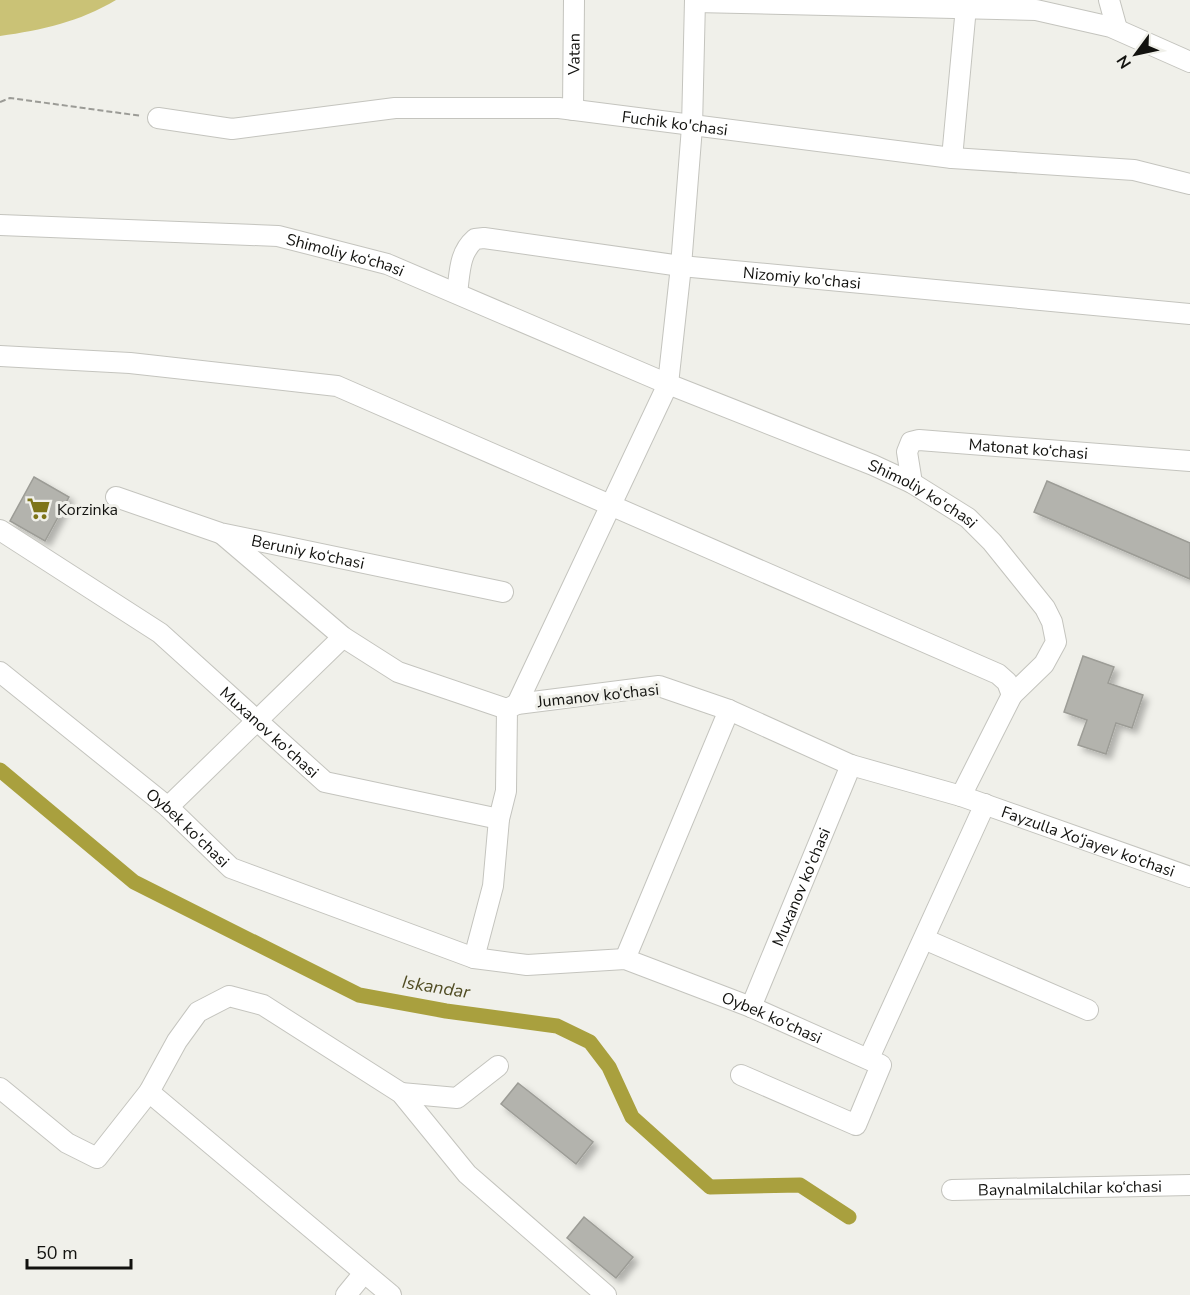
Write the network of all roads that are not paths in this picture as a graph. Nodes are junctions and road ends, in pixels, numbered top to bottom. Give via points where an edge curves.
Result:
1 (574, 0) edge
2 (1109, 0) edge
3 (695, 1) edge
4 (966, 7) junction
5 (1117, 29) junction
6 (1190, 62) edge
7 (573, 110) junction
8 (158, 118) road end
9 (692, 127) junction
10 (952, 158) junction
11 (1190, 184) edge
12 (0, 225) edge
13 (681, 266) junction
14 (457, 293) junction
15 (1190, 314) edge
16 (0, 356) edge
17 (668, 384) junction
18 (1190, 461) edge
19 (912, 483) junction
20 (116, 497) dead end
21 (610, 507) junction
22 (0, 530) edge
23 (220, 533) junction
24 (503, 592) dead end
25 (343, 637) junction
26 (0, 672) edge
27 (1012, 695) junction
28 (512, 707) junction
29 (729, 710) junction
30 (257, 719) junction
31 (851, 765) junction
32 (961, 796) junction
33 (986, 804) junction
34 (168, 807) junction
35 (499, 819) junction
36 (1190, 877) edge
37 (924, 939) junction
38 (474, 958) junction
39 (625, 958) junction
40 (751, 1007) junction
41 (1088, 1010) dead end
42 (870, 1058) junction
43 (498, 1066) dead end
44 (741, 1075) dead end
45 (0, 1088) edge
46 (149, 1092) junction
47 (402, 1093) junction
48 (1190, 1185) edge
49 (952, 1190) dead end
50 (364, 1273) junction
51 (346, 1295) edge
52 (391, 1295) edge
53 (606, 1295) edge

1 - 7 street, Vatan
2 - 5 street
3 - 4 street
3 - 9 street, Jumanov ko‘chasi
4 - 5 street via 1036,10
4 - 10 street
5 - 6 street
7 - 8 street, Fuchik ko'chasi via 395,108 232,129
7 - 9 street, Fuchik ko'chasi
9 - 10 street, Fuchik ko'chasi
9 - 13 street, Jumanov ko‘chasi
10 - 11 street, Fuchik ko'chasi via 1134,170
12 - 14 street, Shimoliy ko‘chasi via 278,236 387,264
13 - 14 street, Nizomiy ko'chasi via 476,239 466,247 461,259
13 - 15 street, Nizomiy ko'chasi
13 - 17 street, Jumanov ko‘chasi
14 - 17 street, Shimoliy ko‘chasi
16 - 21 street via 130,363 337,386
17 - 19 street, Shimoliy ko'chasi
17 - 21 street, Jumanov ko‘chasi
18 - 19 street, Matonat ko‘chasi via 919,440 911,442 907,452
19 - 27 street, Shimoliy ko'chasi via 968,518 992,542 1052,622 1056,642 1044,663
20 - 23 street, Beruniy ko‘chasi
21 - 27 street via 998,674 1007,682
21 - 28 street, Jumanov ko‘chasi
22 - 30 street, Muxanov ko'chasi via 160,633
23 - 24 street, Beruniy ko‘chasi
23 - 25 street, Jumanov ko‘chasi
25 - 28 street, Jumanov ko‘chasi via 398,672
25 - 30 street
26 - 34 street, Oybek ko'chasi
27 - 32 street
28 - 29 street, Jumanov ko‘chasi via 659,686
28 - 35 street via 506,791
29 - 31 street, Jumanov ko‘chasi
29 - 39 street
30 - 34 street
30 - 35 street, Muxanov ko'chasi via 325,782
31 - 32 street, Jumanov ko‘chasi
31 - 40 street, Muxanov ko'chasi
32 - 33 street, Jumanov ko‘chasi
33 - 36 street, Fayzulla Xo‘jayev ko‘chasi
33 - 37 street
34 - 38 street, Oybek ko'chasi via 231,868
35 - 38 street via 493,886
37 - 41 street
37 - 42 street
38 - 39 street, Oybek ko'chasi via 527,965
39 - 40 street, Oybek ko'chasi
40 - 42 street, Oybek ko'chasi
42 - 44 street via 881,1065 856,1125
43 - 47 street via 457,1098
45 - 46 street via 67,1143 97,1158
46 - 47 street via 198,1012 229,996 263,1005
46 - 50 street
47 - 53 street via 467,1174
48 - 49 street, Baynalmilalchilar ko‘chasi
50 - 51 street
50 - 52 street

